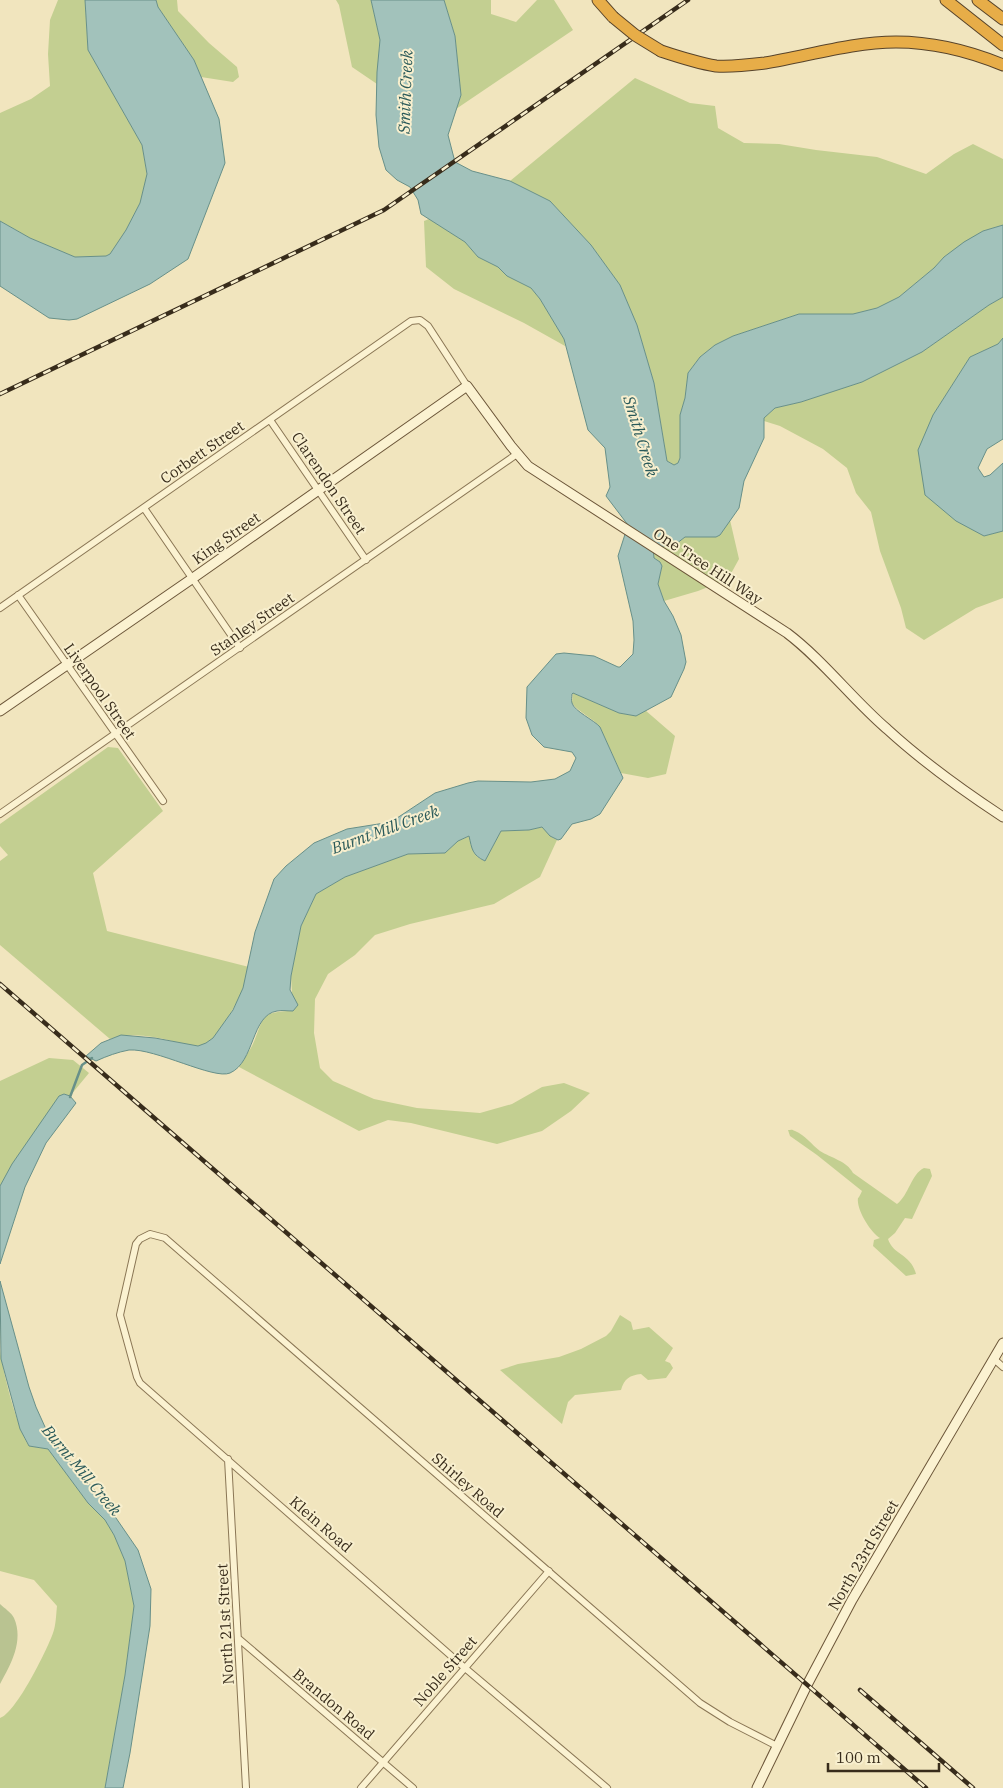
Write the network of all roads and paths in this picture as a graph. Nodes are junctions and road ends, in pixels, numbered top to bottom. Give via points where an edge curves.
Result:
1 (598, 0) edge
2 (946, 0) edge
3 (978, 0) edge
4 (1003, 19) edge
5 (1003, 45) edge
6 (1003, 65) edge
7 (420, 320) joint
8 (468, 386) junction
9 (270, 420) junction
10 (517, 454) junction
11 (318, 490) junction
12 (144, 508) junction
13 (366, 560) junction
14 (193, 578) junction
15 (18, 596) junction
16 (0, 608) edge
17 (240, 648) junction
18 (67, 665) junction
19 (0, 711) edge
20 (115, 734) junction
21 (163, 801) dead end
22 (0, 814) edge
23 (1003, 817) edge
24 (150, 1234) joint
25 (1003, 1343) edge
26 (994, 1359) junction
27 (1003, 1367) edge
28 (228, 1459) junction
29 (549, 1572) junction
30 (239, 1639) junction
31 (465, 1668) junction
32 (777, 1746) junction
33 (383, 1762) junction
34 (246, 1788) edge
35 (361, 1788) edge
36 (413, 1788) edge
37 (607, 1788) edge
38 (757, 1788) edge

1 - 6 highway, bridge via 635,35 661,51 717,66 744,66 895,42 956,49
2 - 5 highway
3 - 4 highway
7 - 8 street, One Tree Hill Way via 428,326
7 - 9 street, Corbett Street via 411,321
8 - 10 street, One Tree Hill Way
8 - 11 street, King Street
9 - 11 street, Clarendon Street
9 - 12 street, Corbett Street
10 - 13 street, Stanley Street
10 - 23 street, One Tree Hill Way via 538,472 787,633 900,741 959,788
11 - 13 street, Clarendon Street
11 - 14 street, King Street
12 - 14 street
12 - 15 street, Corbett Street
13 - 17 street, Stanley Street
14 - 17 street
14 - 18 street, King Street
15 - 16 street, Corbett Street
15 - 18 street, Liverpool Street
17 - 20 street, Stanley Street
18 - 19 street, King Street
18 - 20 street, Liverpool Street
20 - 21 street, Liverpool Street
20 - 22 street, Stanley Street
24 - 28 street, Klein Road via 136,1244 120,1315 137,1376 140,1383
24 - 29 street, Shirley Road via 165,1238
25 - 26 street, North 23rd Street
26 - 27 street
26 - 32 street, North 23rd Street via 860,1586
28 - 30 street, North 21st Street
28 - 31 street, Klein Road
29 - 31 street, Noble Street
29 - 32 street, Shirley Road via 700,1703
30 - 33 street, Brandon Road
30 - 34 street, North 21st Street
31 - 33 street, Noble Street
31 - 37 street, Klein Road
32 - 38 street, North 23rd Street
33 - 35 street, Noble Street
33 - 36 street, Brandon Road

